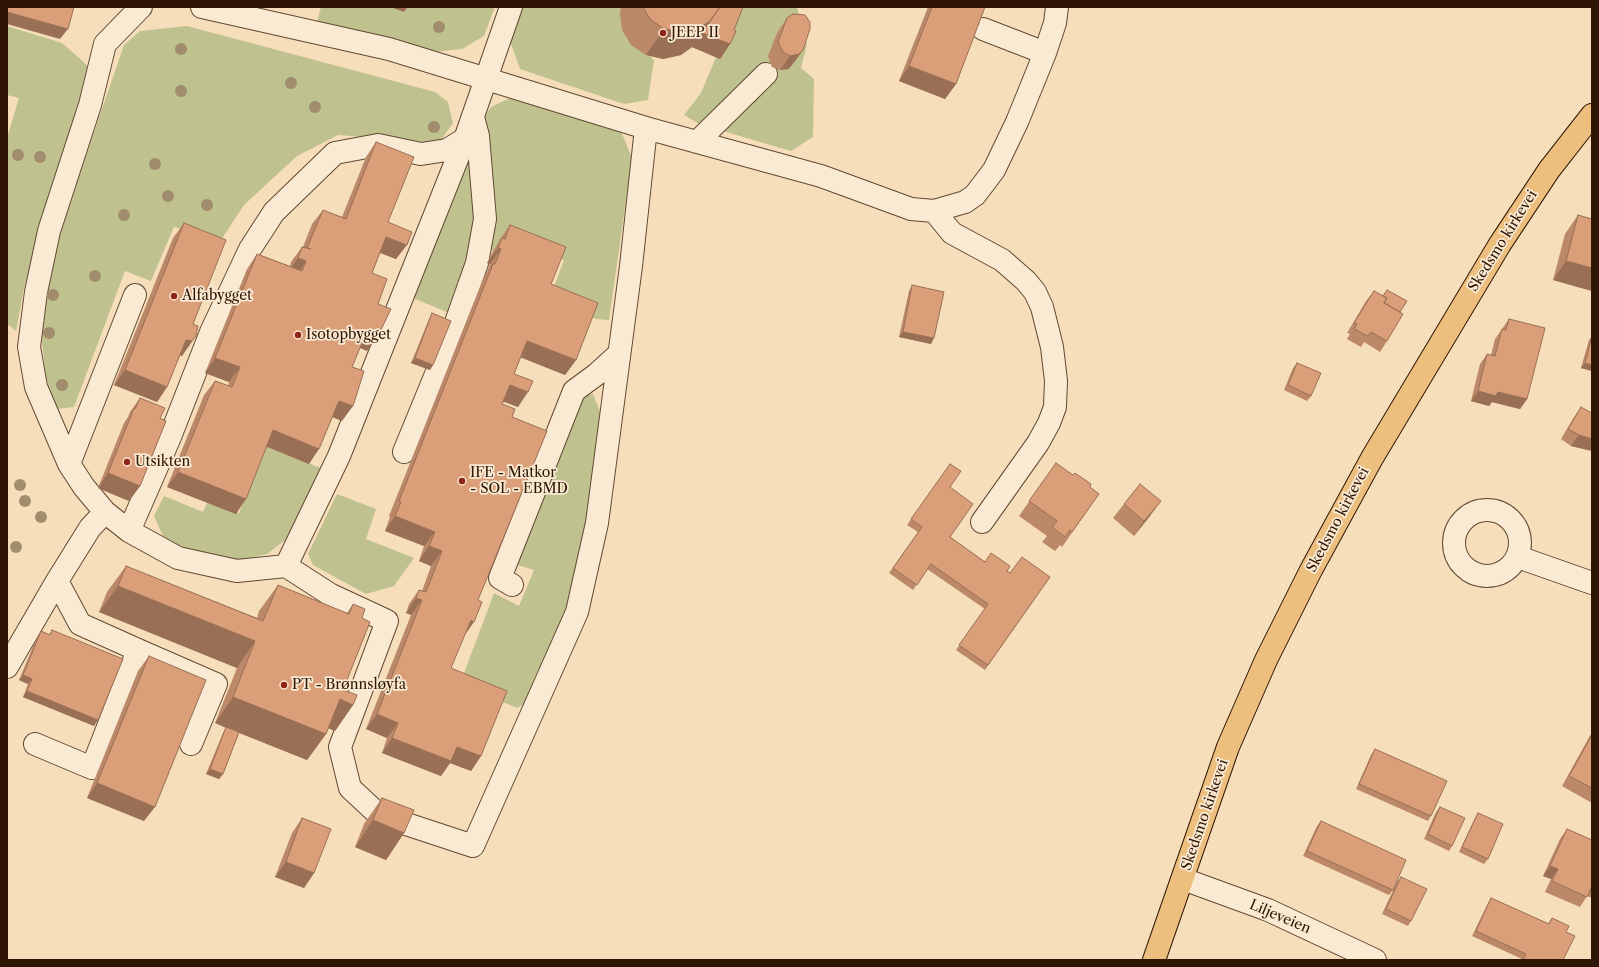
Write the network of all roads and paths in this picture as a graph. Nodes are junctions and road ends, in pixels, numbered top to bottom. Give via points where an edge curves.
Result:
1 (141, 7) edge
2 (202, 7) edge
3 (511, 7) edge
4 (1058, 7) edge
5 (983, 29) edge
6 (1045, 53) junction
7 (766, 74) dead end
8 (487, 78) junction
9 (473, 116) junction
10 (1592, 116) edge
11 (646, 128) junction
12 (465, 139) junction
13 (697, 142) junction
14 (934, 211) junction
15 (135, 294) dead end
16 (619, 354) junction
17 (404, 452) dead end
18 (69, 464) junction
19 (105, 512) junction
20 (982, 522) dead end
21 (129, 531) junction
22 (1518, 557) dead end
23 (286, 566) junction
24 (57, 581) junction
25 (1592, 583) edge
26 (512, 585) dead end
27 (138, 650) junction
28 (7, 667) edge
29 (35, 744) dead end
30 (191, 744) dead end
31 (1183, 879) junction
32 (1154, 960) edge
33 (1375, 960) edge

1 - 18 street via 106,44 90,105 49,231 36,292 29,347 36,387
2 - 8 street via 389,49
3 - 8 street
4 - 6 street via 1056,23
5 - 6 street
6 - 14 street via 994,170 975,195 965,202
7 - 13 street
8 - 9 street
8 - 11 street
9 - 12 street
9 - 17 street via 479,142 485,219 477,263 448,345
10 - 31 highway, Skedsmo kirkevei via 1549,170 1504,238 1334,526 1247,700 1228,747
11 - 13 street
11 - 16 street
12 - 21 street via 447,150 420,154 378,145 335,153 274,212 250,249 211,332 170,437
12 - 23 street via 339,456
13 - 14 street via 821,176 911,209
14 - 20 street via 952,233 1002,260 1026,281 1042,307 1052,347 1056,381 1055,407 1049,423 1038,443
15 - 18 street
16 - 23 street via 597,523 576,612 473,846 379,815 350,788 340,747 387,621 331,595
16 - 26 street via 598,374 574,391 500,578
18 - 19 street
19 - 21 street
19 - 24 street via 90,528
21 - 23 street via 178,558 238,571
22 - 25 street
24 - 27 street via 80,624
24 - 28 street
27 - 29 street via 92,768
27 - 30 street via 216,684
31 - 32 highway, Skedsmo kirkevei
31 - 33 street, Liljeveien via 1268,910

